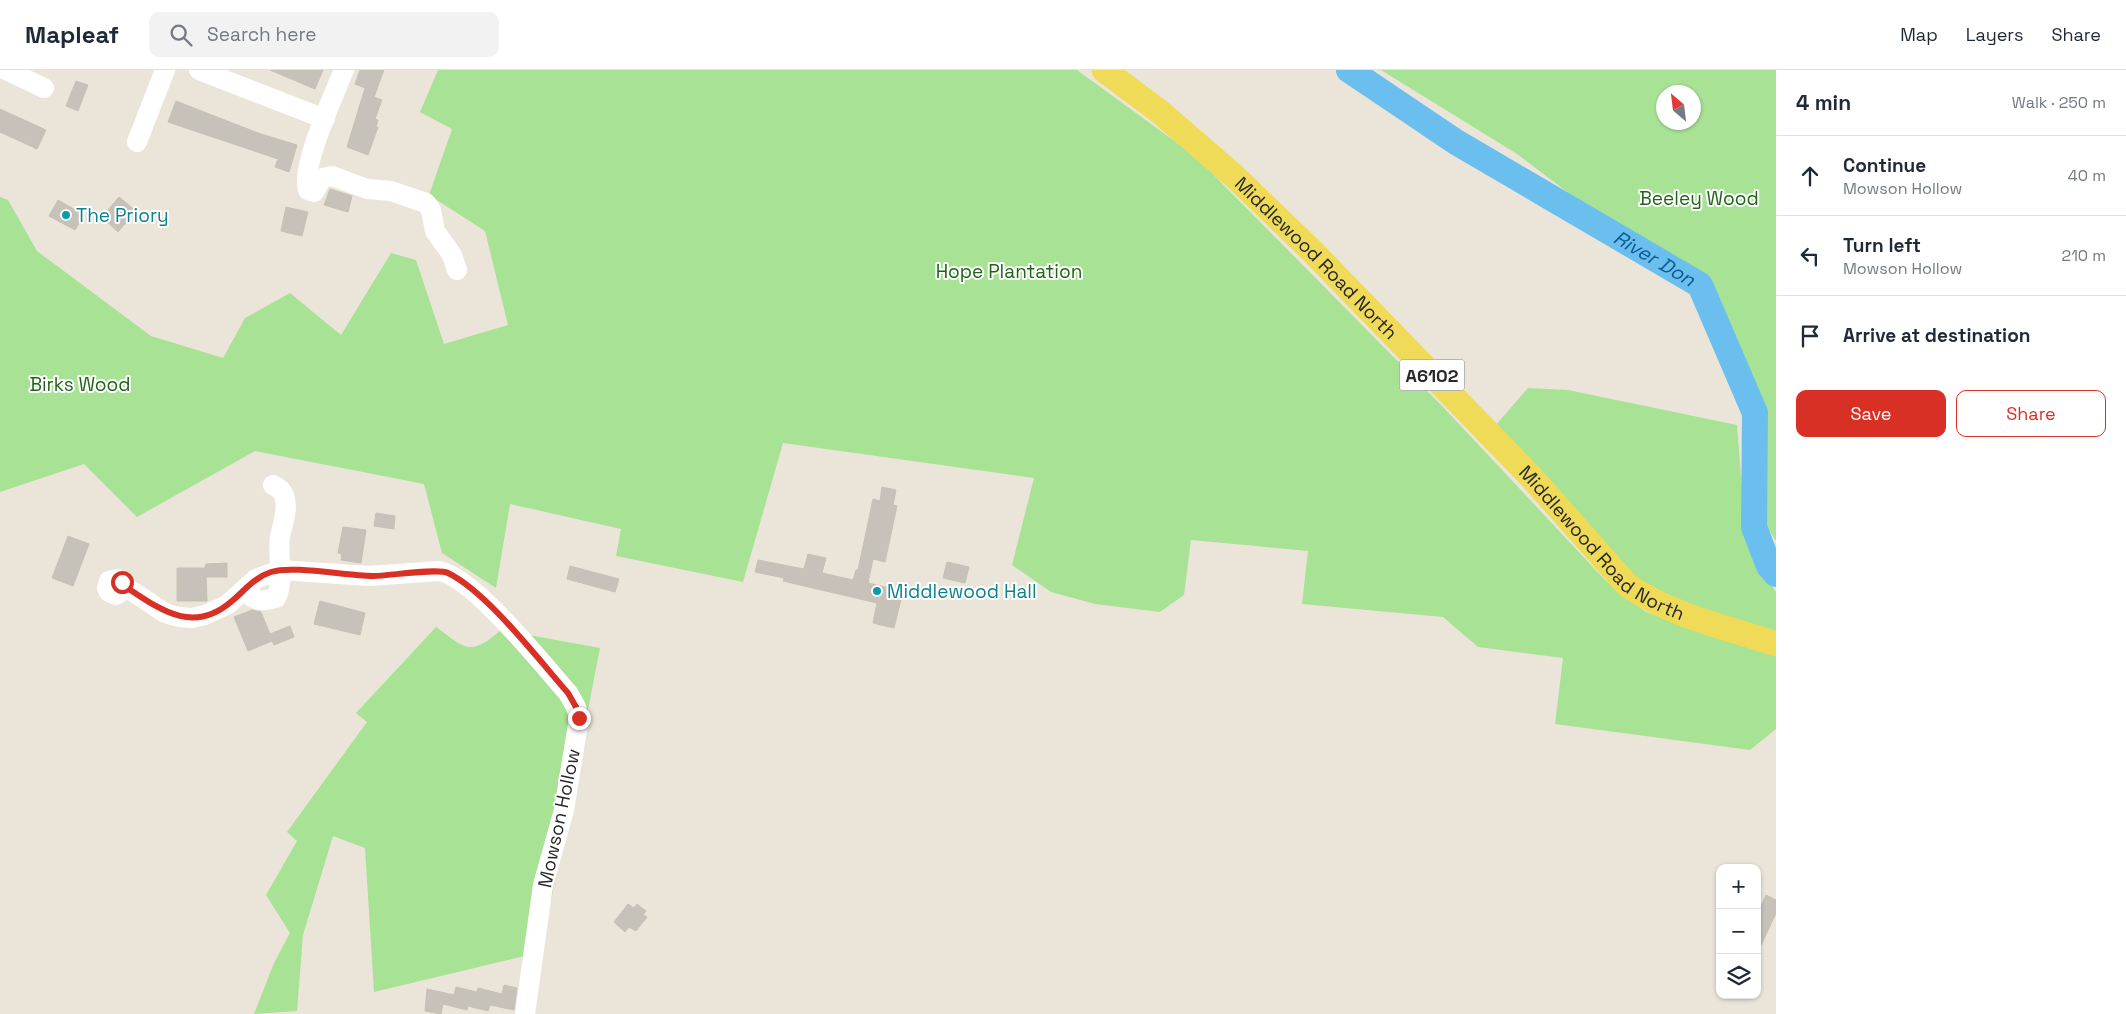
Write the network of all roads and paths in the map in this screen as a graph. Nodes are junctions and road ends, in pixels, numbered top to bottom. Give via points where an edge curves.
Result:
1 (6, 70) edge
2 (165, 70) edge
3 (199, 70) edge
4 (344, 70) edge
5 (1116, 73) edge
6 (44, 88) dead end
7 (325, 119) junction
8 (137, 142) dead end
9 (457, 270) dead end
10 (273, 485) dead end
11 (280, 570) junction
12 (123, 585) dead end
13 (1776, 644) edge
14 (525, 1014) edge

1 - 6 street
2 - 8 street
3 - 7 street
4 - 7 street
5 - 13 main road, Middlewood Road North / A6102 via 1233,175 1312,251 1533,479 1628,585 1645,598 1672,610
7 - 9 street via 311,157 306,184 308,190 314,192 322,178 332,176 367,189 391,191 426,203 431,210 434,231 452,255
10 - 11 street via 280,488 285,498
11 - 12 street via 280,589 276,598 264,602 253,599 244,591 228,605 199,616 179,617 165,613
11 - 14 street, Mowson Hollow via 369,576 445,572 459,579 496,612 568,693 576,707 578,727 564,810 543,885

